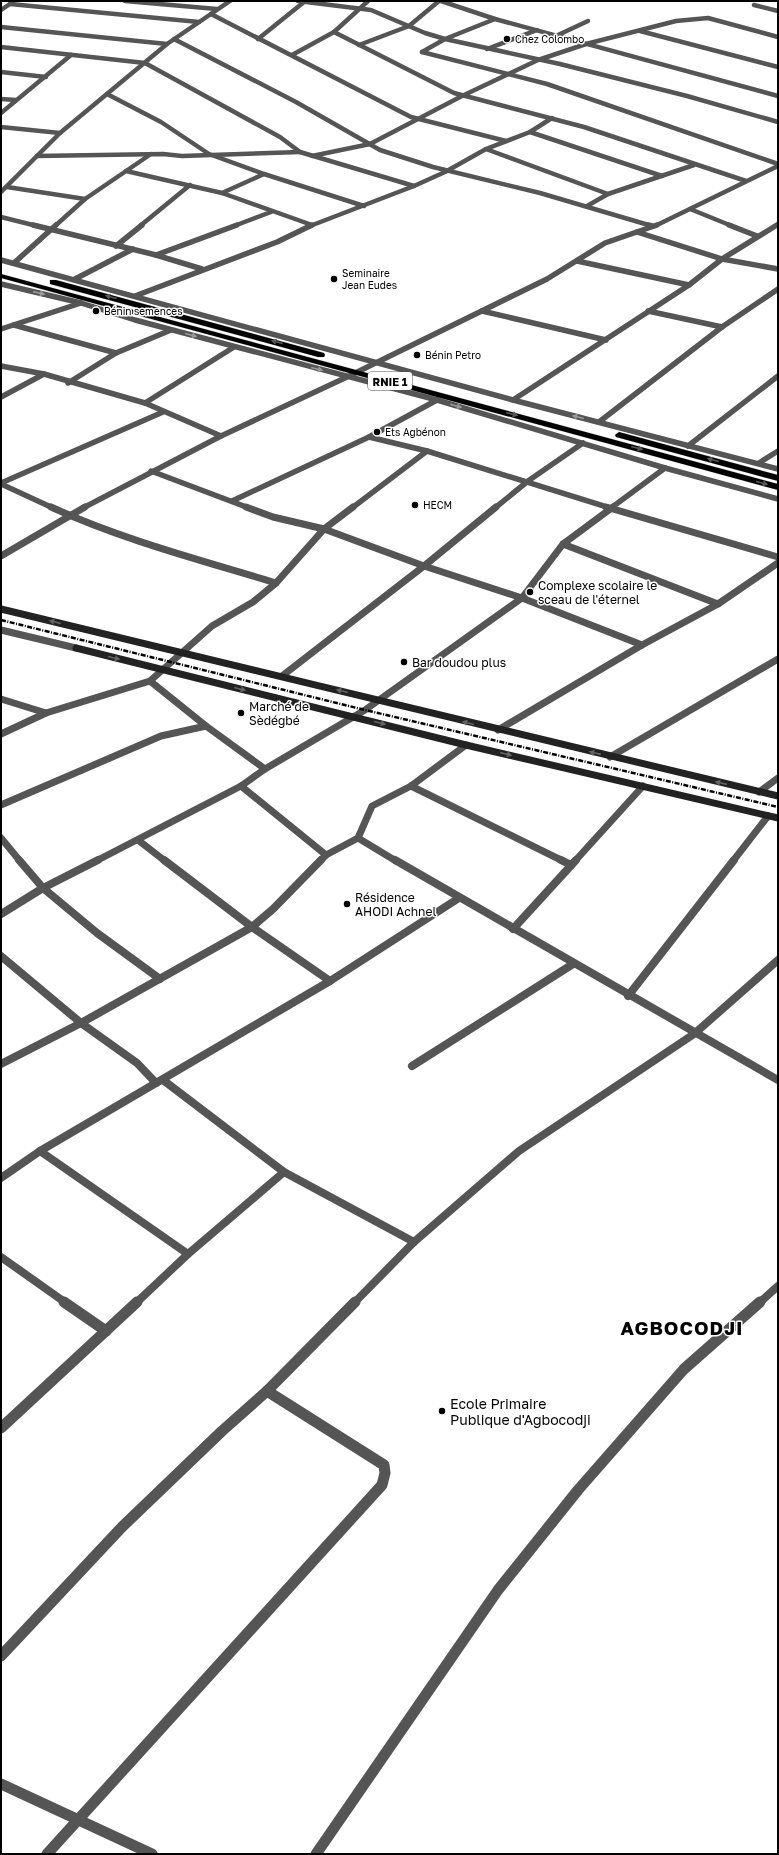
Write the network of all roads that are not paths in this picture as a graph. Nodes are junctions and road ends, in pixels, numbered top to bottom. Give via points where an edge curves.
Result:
1 (125, 1) edge
2 (230, 1) edge
3 (298, 1) edge
4 (368, 1) edge
5 (440, 1) edge
6 (304, 2) edge
7 (1, 4) edge
8 (10, 4) edge
9 (754, 5) dead end
10 (360, 8) junction
11 (217, 9) junction
12 (1, 10) edge
13 (778, 11) edge
14 (211, 14) junction
15 (495, 19) junction
16 (588, 21) dead end
17 (199, 22) junction
18 (409, 26) junction
19 (1, 27) edge
20 (538, 30) junction
21 (639, 30) junction
22 (334, 32) junction
23 (558, 35) junction
24 (778, 37) edge
25 (174, 39) junction
26 (258, 39) junction
27 (445, 39) junction
28 (167, 44) junction
29 (586, 44) junction
30 (359, 45) junction
31 (1, 47) edge
32 (487, 49) junction
33 (71, 55) junction
34 (292, 55) junction
35 (538, 60) junction
36 (145, 63) junction
37 (778, 67) edge
38 (1, 72) edge
39 (510, 73) junction
40 (46, 77) junction
41 (107, 94) junction
42 (462, 96) junction
43 (778, 96) edge
44 (1, 98) edge
45 (16, 100) junction
46 (1, 113) edge
47 (552, 118) junction
48 (416, 120) junction
49 (778, 122) edge
50 (1, 127) edge
51 (530, 132) junction
52 (60, 133) junction
53 (507, 141) junction
54 (370, 144) junction
55 (486, 148) junction
56 (300, 152) junction
57 (152, 154) junction
58 (209, 154) junction
59 (38, 156) junction
60 (312, 156) junction
61 (694, 165) junction
62 (778, 165) edge
63 (126, 171) junction
64 (446, 172) junction
65 (264, 174) junction
66 (662, 176) junction
67 (746, 181) junction
68 (190, 185) junction
69 (414, 186) junction
70 (7, 187) junction
71 (1, 192) edge
72 (222, 193) junction
73 (608, 194) junction
74 (85, 199) junction
75 (364, 206) junction
76 (587, 206) junction
77 (690, 208) junction
78 (271, 212) junction
79 (1, 216) edge
80 (778, 224) edge
81 (312, 225) junction
82 (653, 227) junction
83 (53, 229) junction
84 (636, 231) junction
85 (756, 236) junction
86 (116, 246) junction
87 (133, 249) junction
88 (156, 255) junction
89 (722, 259) junction
90 (1, 260) edge
91 (577, 261) junction
92 (14, 263) junction
93 (1, 268) edge
94 (202, 269) junction
95 (778, 269) edge
96 (1, 276) edge
97 (75, 279) junction
98 (2, 285) edge
99 (689, 285) junction
100 (778, 289) edge
101 (135, 296) junction
102 (81, 303) junction
103 (482, 311) junction
104 (648, 311) junction
105 (14, 325) junction
106 (722, 327) junction
107 (1, 329) edge
108 (171, 330) junction
109 (606, 340) junction
110 (234, 347) junction
111 (116, 353) junction
112 (377, 362) junction
113 (1, 366) edge
114 (367, 367) junction
115 (357, 372) junction
116 (44, 374) junction
117 (778, 376) edge
118 (347, 377) junction
119 (68, 383) junction
120 (1, 397) edge
121 (437, 400) junction
122 (513, 400) junction
123 (146, 403) junction
124 (163, 412) junction
125 (599, 422) junction
126 (221, 436) junction
127 (369, 437) junction
128 (583, 443) junction
129 (688, 446) junction
130 (427, 451) junction
131 (778, 451) edge
132 (758, 463) junction
133 (665, 468) junction
134 (778, 469) edge
135 (151, 472) junction
136 (778, 478) edge
137 (528, 481) junction
138 (1, 483) edge
139 (778, 487) edge
140 (778, 499) edge
141 (232, 501) junction
142 (610, 508) junction
143 (69, 514) junction
144 (324, 530) junction
145 (563, 544) junction
146 (1, 556) edge
147 (778, 557) edge
148 (778, 563) edge
149 (424, 566) junction
150 (276, 583) junction
151 (522, 598) junction
152 (718, 604) junction
153 (1, 609) edge
154 (1, 630) edge
155 (642, 645) junction
156 (76, 648) joint
157 (183, 652) junction
158 (778, 658) edge
159 (162, 670) junction
160 (282, 676) junction
161 (150, 681) junction
162 (1, 699) edge
163 (378, 700) junction
164 (46, 713) junction
165 (353, 717) junction
166 (206, 726) junction
167 (498, 730) junction
168 (1, 734) edge
169 (466, 745) junction
170 (610, 757) junction
171 (265, 769) junction
172 (778, 778) edge
173 (241, 786) junction
174 (411, 786) junction
175 (643, 786) junction
176 (759, 792) junction
177 (778, 796) edge
178 (1, 804) edge
179 (768, 816) junction
180 (778, 818) edge
181 (1, 838) edge
182 (358, 838) junction
183 (138, 840) junction
184 (326, 855) junction
185 (571, 865) junction
186 (43, 888) junction
187 (459, 898) junction
188 (1, 914) edge
189 (252, 927) junction
190 (513, 929) junction
191 (1, 956) edge
192 (778, 960) edge
193 (573, 964) junction
194 (160, 979) junction
195 (330, 981) junction
196 (628, 996) junction
197 (81, 1023) junction
198 (694, 1034) junction
199 (1, 1064) edge
200 (412, 1066) dead end
201 (778, 1080) edge
202 (160, 1082) junction
203 (40, 1151) junction
204 (284, 1172) junction
205 (1, 1178) edge
206 (414, 1242) junction
207 (188, 1254) junction
208 (1, 1257) edge
209 (778, 1286) edge
210 (106, 1331) junction
211 (267, 1391) junction
212 (1, 1428) edge
213 (1, 1656) edge
214 (1, 1784) edge
215 (79, 1819) junction
216 (47, 1854) edge
217 (152, 1854) edge
218 (316, 1854) edge

1 - 11 street
2 - 11 street
3 - 6 street
4 - 10 street
5 - 15 street
5 - 18 street
6 - 10 street
6 - 26 street
7 - 8 street
8 - 12 street
8 - 17 street
9 - 13 street
10 - 18 street
10 - 22 street
11 - 14 street
14 - 17 street
14 - 26 street
15 - 20 street
15 - 27 street
16 - 23 street
17 - 25 street
18 - 27 street
18 - 30 street
19 - 28 street
20 - 23 street
20 - 32 street
21 - 24 street via 676,21 708,18
21 - 29 street
21 - 37 street
22 - 30 street
22 - 34 street
23 - 29 street
25 - 28 street
25 - 54 street via 296,102
26 - 34 street
27 - 32 street
27 - 39 street via 421,52
28 - 36 street
29 - 35 street
29 - 43 street
30 - 42 street
31 - 33 street
32 - 35 street
33 - 36 street
33 - 40 street
34 - 48 street
35 - 39 street
35 - 49 street via 687,96
36 - 41 street
36 - 56 street via 280,137
38 - 40 street
39 - 42 street
39 - 62 street via 599,101
40 - 45 street
41 - 52 street
41 - 58 street via 161,122
42 - 47 street
42 - 48 street
44 - 45 street
45 - 46 street
47 - 51 street
47 - 61 street via 610,134
48 - 53 street
48 - 54 street
50 - 52 street
51 - 53 street
51 - 66 street
52 - 59 street
53 - 55 street
54 - 60 street
54 - 64 street via 395,156
55 - 64 street
55 - 73 street
56 - 58 street
56 - 60 street
57 - 58 street
57 - 59 street
57 - 63 street
58 - 65 street
59 - 70 street
60 - 69 street
61 - 66 street
61 - 67 street
62 - 67 street
63 - 68 street
63 - 74 street
64 - 69 street
64 - 76 street
65 - 72 street
65 - 75 street
66 - 73 street
67 - 77 street
68 - 72 street
68 - 86 street
69 - 75 street
70 - 71 street
70 - 74 street
72 - 78 street
73 - 76 street
74 - 83 street
75 - 81 street
76 - 82 street
77 - 82 street
77 - 85 street
78 - 81 street
78 - 88 street
79 - 83 street
80 - 85 street
81 - 94 street via 277,242
82 - 84 street
83 - 86 street
83 - 92 street
84 - 89 street
84 - 91 street via 605,243
85 - 89 street
86 - 87 street
87 - 88 street
87 - 97 street
88 - 94 street
89 - 95 street
89 - 99 street
90 - 92 street
91 - 99 street
91 - 103 street
92 - 97 street
114 -> 93 highway, RNIE 1
94 - 101 street
96 - 115 highway, RNIE 1
97 - 101 street
98 -> 102 street
99 - 104 street
100 - 106 street
101 - 112 street
102 - 105 street
102 - 108 street
103 - 109 street
103 - 112 street
104 - 106 street
104 - 109 street
105 - 107 street
105 - 111 street
106 - 125 street
108 -> 110 street
108 - 111 street
109 - 122 street
110 -> 118 street
110 - 123 street
111 - 119 street
112 - 114 street
112 - 122 street
113 - 116 street
114 - 115 street
136 -> 114 highway, RNIE 1
115 - 118 street
115 -> 139 highway, RNIE 1
116 - 119 street
116 - 120 street
117 - 129 street
118 - 121 street
118 - 126 street
119 - 123 street
121 - 127 street
121 -> 128 street
125 -> 122 street
123 - 124 street
124 - 126 street
124 - 138 street
125 - 129 street
126 - 135 street
127 - 130 street
127 - 141 street
128 - 133 street
128 - 137 street
129 - 132 street
130 - 137 street
130 - 144 street
131 - 132 street
132 - 134 street
133 - 140 street
133 - 142 street
135 - 141 street
135 - 143 street
137 - 142 street
137 - 149 street
138 - 143 street
141 - 144 street via 273,517
142 - 145 street
142 - 147 street
143 - 146 street
143 - 150 street via 156,546
144 - 149 street
144 - 150 street
145 - 151 street
145 - 152 street
148 - 152 street
149 - 151 street
149 - 160 street
150 - 157 street via 253,602 212,626
151 - 155 street
151 - 163 street
152 - 155 street
157 -> 153 main road
154 - 156 street
155 - 167 street
156 -> 159 main road
157 - 159 street
157 - 160 main road
158 - 170 street
159 - 161 street
159 -> 165 main road
163 -> 160 main road
161 - 164 street
161 - 166 street
162 - 164 street
163 - 165 street
167 -> 163 main road
164 - 168 street
165 -> 169 main road
165 - 171 street
166 - 171 street
166 - 178 street via 161,736
170 -> 167 main road
169 - 174 street
169 -> 175 main road
176 -> 170 main road
171 - 173 street
172 - 176 street
173 - 183 street
173 - 184 street
174 - 182 street via 372,806
174 - 185 street
175 - 179 main road
175 - 185 street
176 - 177 main road
179 - 180 main road
179 - 196 street
181 - 186 street
182 - 184 street
182 - 187 street
183 - 186 street
183 - 189 street
184 - 189 street
185 - 190 street
186 - 188 street
186 - 194 street via 97,933
187 - 190 street
187 - 195 street
189 - 194 street
189 - 195 street
190 - 193 street
191 - 197 street
192 - 198 street
193 - 196 street
193 - 200 street
194 - 197 street
195 - 202 street
196 - 198 street
197 - 199 street
197 - 202 street
198 - 201 street
198 - 206 street via 519,1151
202 - 203 street
202 - 204 street
203 - 205 street
203 - 207 street
204 - 206 street
204 - 207 street
206 - 211 street
207 - 210 street
208 - 210 street
209 - 218 street via 684,1369 578,1490 498,1590
210 - 212 street
211 - 213 street via 122,1527
211 - 215 street via 384,1465 382,1484
214 - 215 street
215 - 216 street
215 - 217 street

